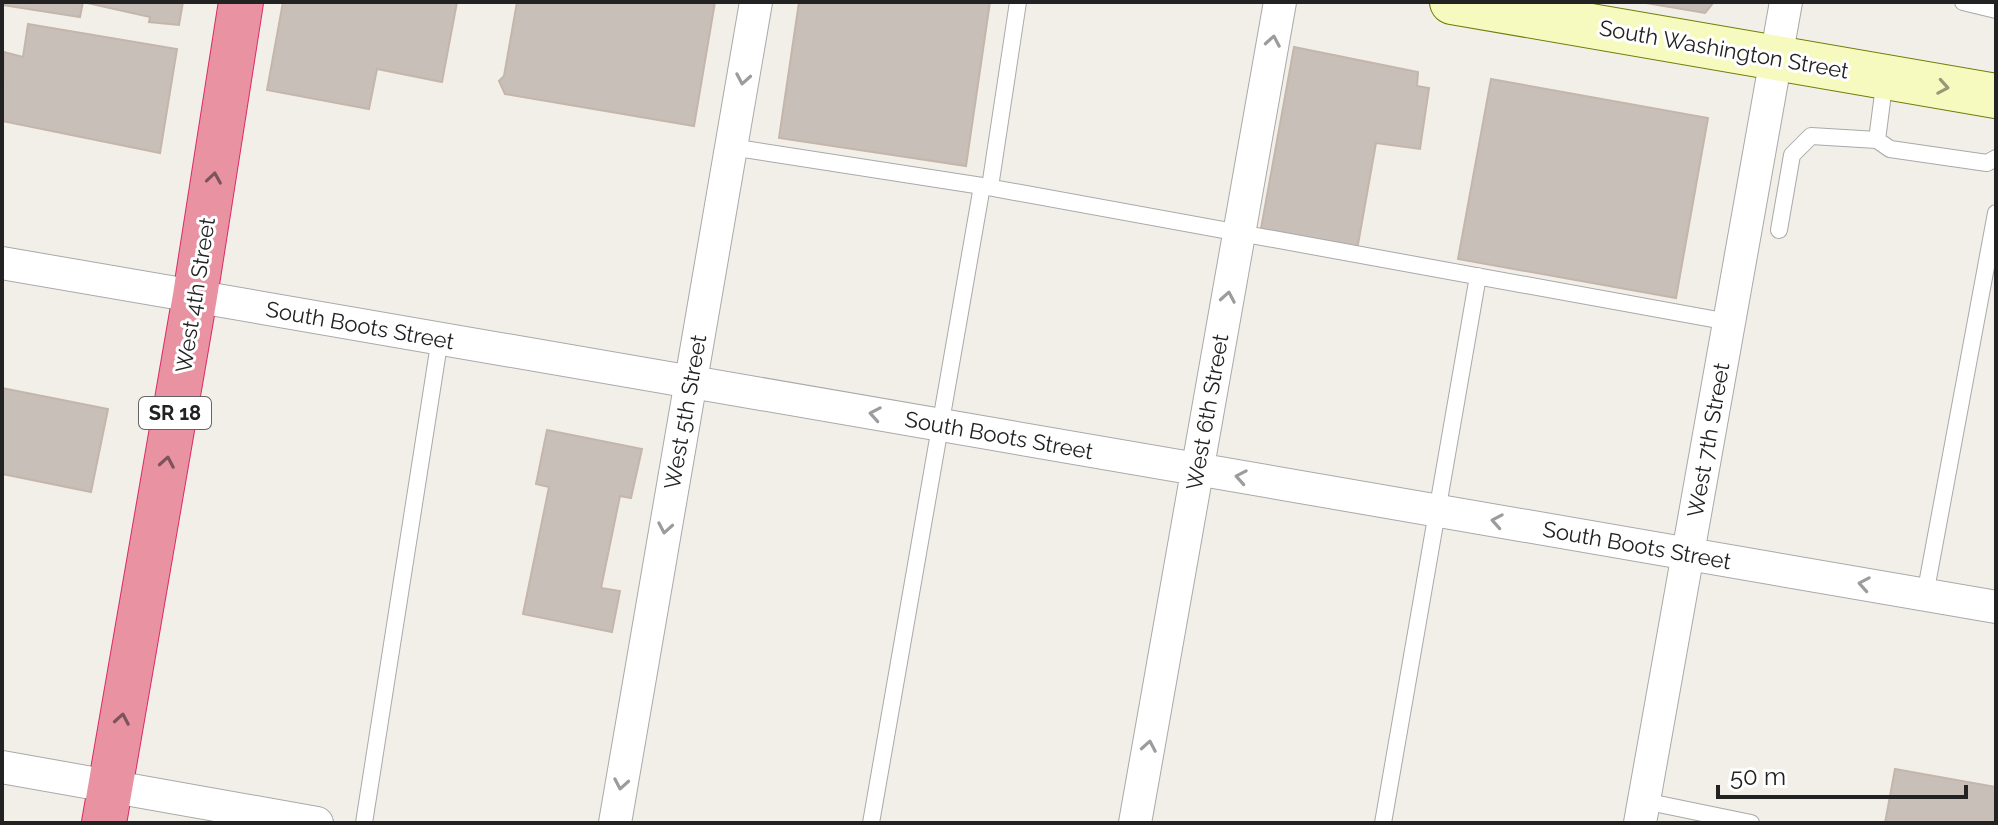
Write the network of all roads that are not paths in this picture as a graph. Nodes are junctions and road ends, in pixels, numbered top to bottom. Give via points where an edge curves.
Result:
1 (241, 2) edge
2 (756, 2) edge
3 (1018, 2) edge
4 (1280, 2) edge
5 (1452, 2) edge
6 (1786, 2) edge
7 (1963, 2) edge
8 (1523, 8) edge
9 (1996, 10) edge
10 (1776, 57) junction
11 (1885, 77) junction
12 (1996, 96) edge
13 (1877, 140) junction
14 (731, 147) junction
15 (1996, 158) edge
16 (986, 186) junction
17 (1996, 213) edge
18 (1779, 230) dead end
19 (1239, 232) junction
20 (2, 263) edge
21 (1478, 276) junction
22 (195, 296) junction
23 (1729, 322) junction
24 (440, 338) junction
25 (690, 382) junction
26 (940, 425) junction
27 (1197, 469) junction
28 (1435, 511) junction
29 (1688, 554) junction
30 (1925, 595) junction
31 (1996, 607) edge
32 (2, 767) edge
33 (107, 805) edge
34 (1642, 812) edge
35 (317, 823) edge
36 (364, 823) edge
37 (615, 823) edge
38 (871, 823) edge
39 (1135, 823) edge
40 (1383, 823) edge
41 (1751, 823) edge

22 -> 1 highway, West 4th Street / SR 18
2 -> 14 street, West 5th Street
3 - 16 lane
19 -> 4 street, West 6th Street
5 - 8 main road, South Washington Street
6 - 10 street, West 7th Street
7 - 9 lane
8 - 10 main road, South Washington Street
10 - 11 main road, South Washington Street
10 - 23 street, West 7th Street
11 -> 12 main road, South Washington Street
11 - 13 lane
13 - 15 lane via 1890,149 1987,163
13 - 18 lane via 1811,136 1792,155
14 - 16 lane
14 - 25 street, West 5th Street
16 - 19 lane
16 - 26 lane
17 - 30 lane
19 - 21 lane
27 -> 19 street, West 6th Street
20 - 22 street, South Boots Street
21 - 23 lane
21 - 28 lane
22 - 24 street, South Boots Street
33 -> 22 highway, West 4th Street / SR 18
23 - 29 street, West 7th Street
24 - 25 street, South Boots Street
24 - 36 lane
26 -> 25 street, South Boots Street
25 -> 37 street, West 5th Street
26 - 27 street, South Boots Street
26 - 38 lane
28 -> 27 street, South Boots Street
39 -> 27 street, West 6th Street
29 -> 28 street, South Boots Street
28 - 40 lane
30 -> 29 street, South Boots Street
29 - 34 street, West 7th Street
30 - 31 street, South Boots Street
32 - 33 street
33 - 35 street
34 - 41 lane

